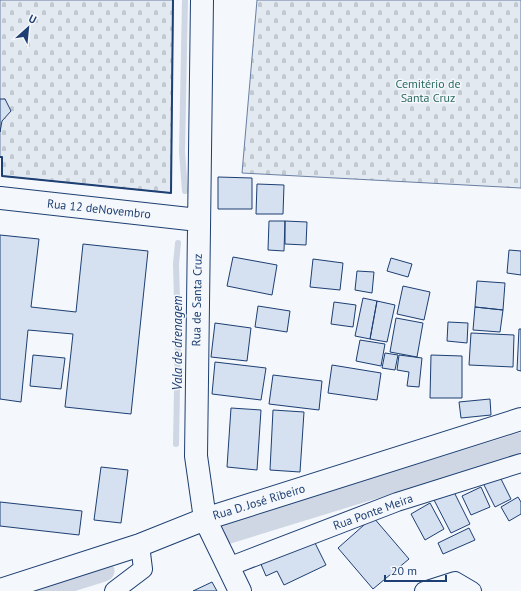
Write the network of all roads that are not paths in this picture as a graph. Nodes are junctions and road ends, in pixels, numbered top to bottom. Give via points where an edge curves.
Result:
1 (202, 0) edge
2 (0, 198) edge
3 (198, 220) junction
4 (521, 419) edge
5 (521, 463) edge
6 (205, 519) junction
7 (140, 545) junction
8 (228, 567) junction
9 (0, 590) edge
10 (114, 591) edge
11 (240, 591) edge
12 (424, 591) edge
13 (472, 591) edge

1 - 3 street, Rua de Santa Cruz
2 - 3 street, Rua 12 deNovembro
3 - 6 street, Rua de Santa Cruz via 196,456
4 - 6 street, Rua D. José Ribeiro
5 - 8 street, Rua Ponte Meira via 397,502
6 - 7 street, Rua D. José Ribeiro
6 - 8 street, Rua de Santa Cruz
7 - 9 street, Rua D. José Ribeiro
7 - 10 street via 143,569
8 - 11 street, Rua de Santa Cruz
12 - 13 street via 455,581

